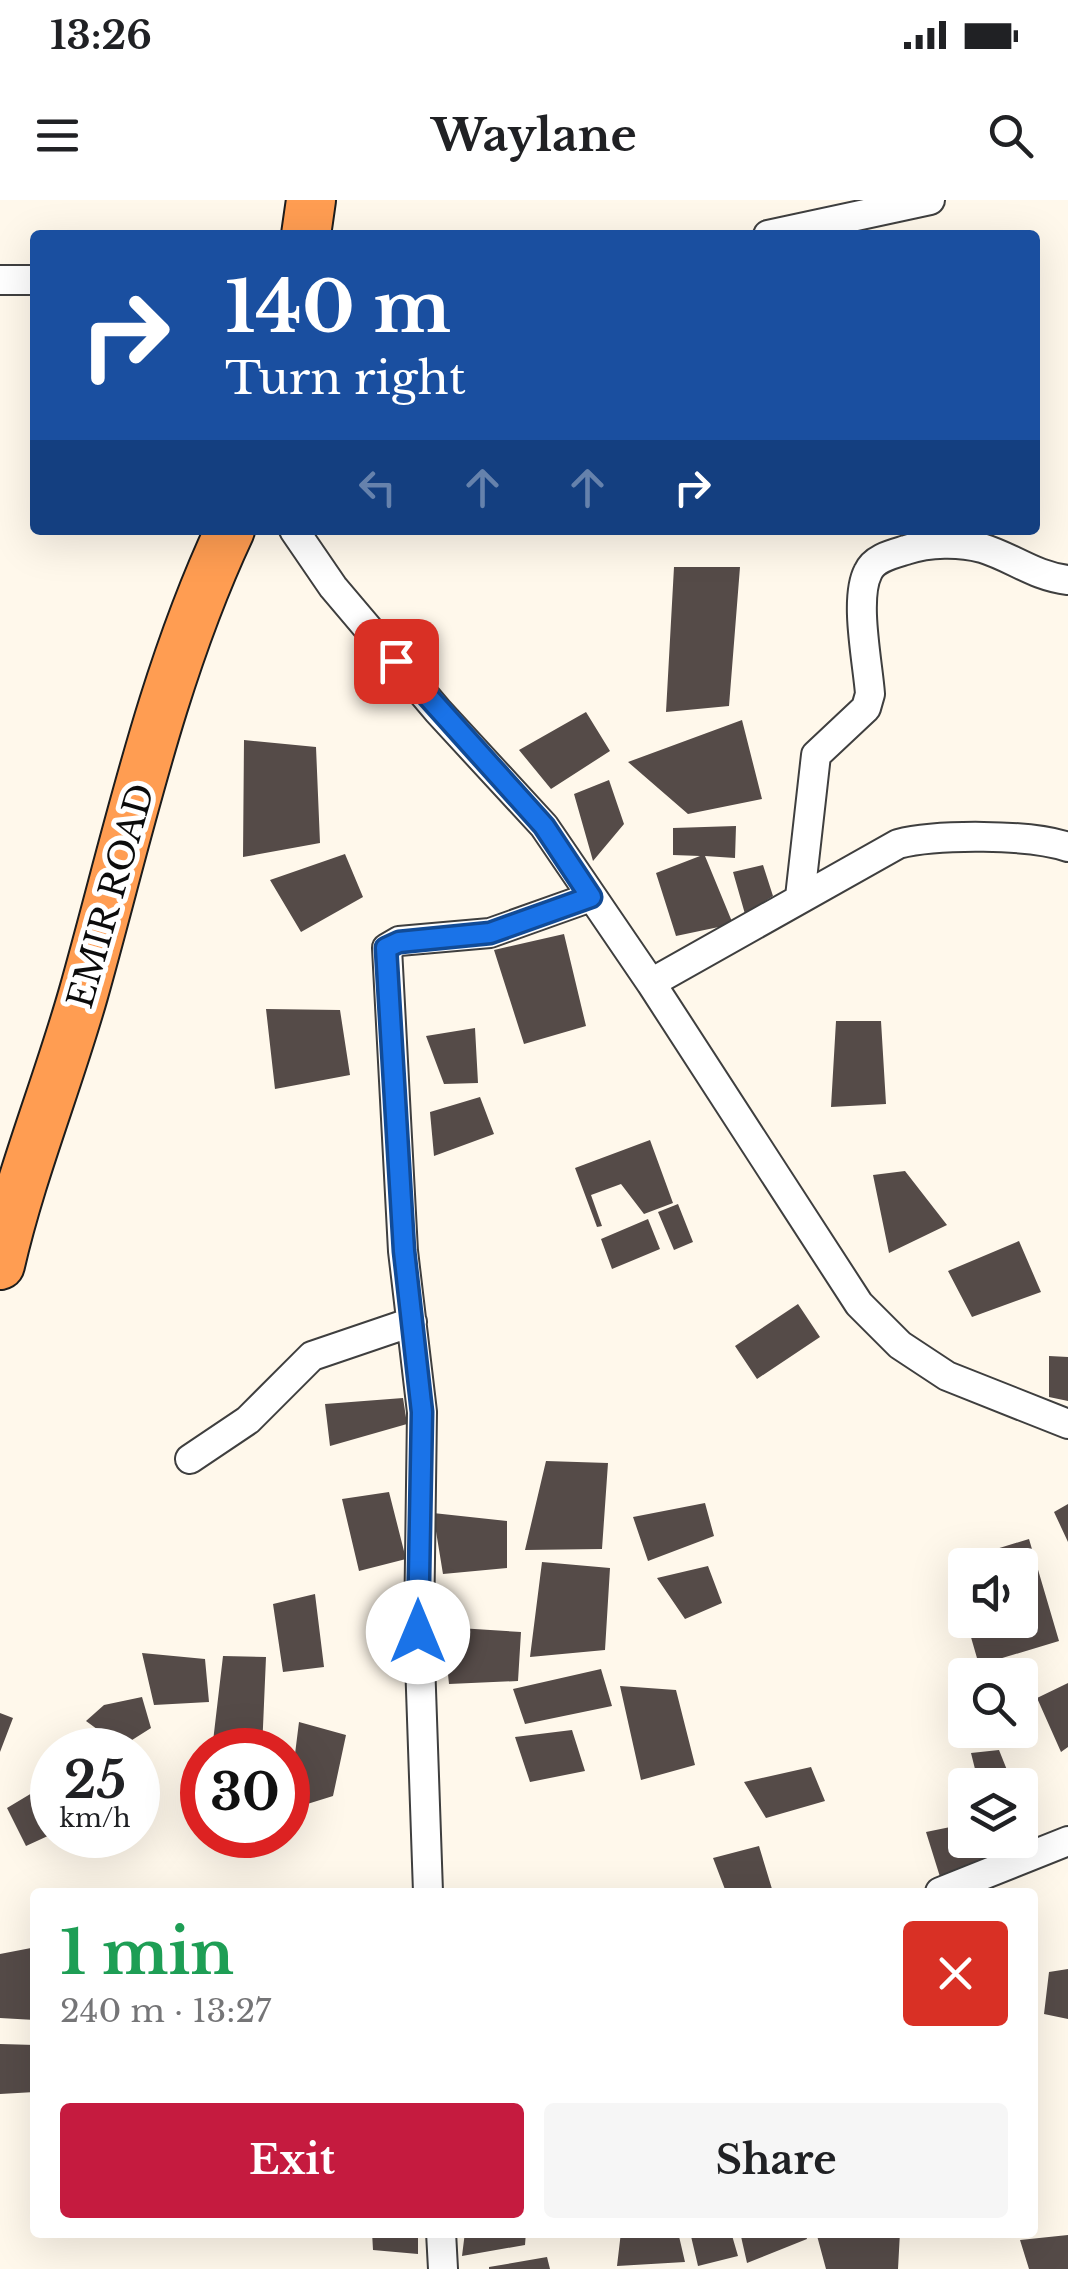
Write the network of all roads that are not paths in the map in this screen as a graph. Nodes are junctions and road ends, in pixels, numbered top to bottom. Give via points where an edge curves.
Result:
1 (311, 200) edge
2 (341, 200) edge
3 (930, 200) edge
4 (307, 230) edge
5 (338, 230) edge
6 (791, 230) edge
7 (0, 280) edge
8 (30, 280) edge
9 (198, 535) edge
10 (228, 535) edge
11 (298, 535) edge
12 (1068, 580) edge
13 (1068, 847) edge
14 (591, 897) junction
15 (800, 898) junction
16 (651, 983) junction
17 (0, 1157) edge
18 (0, 1265) edge
19 (412, 1322) junction
20 (1068, 1424) edge
21 (190, 1459) dead end
22 (1068, 1841) edge
23 (428, 1888) edge
24 (950, 1888) edge
25 (441, 2238) edge
26 (443, 2269) edge

1 - 4 highway
2 - 5 highway
3 - 6 street
7 - 8 street
9 - 17 highway, EMIR ROAD via 158,632 57,989
10 - 18 highway, EMIR ROAD via 183,640
11 - 14 street via 438,711 544,826
12 - 15 street via 1042,577 982,548 946,544 916,546 868,570 863,591 870,694 866,708 816,754
13 - 15 street via 927,836 898,844
14 - 16 street
14 - 19 street via 490,933 386,948
15 - 16 street
16 - 20 street via 858,1304 900,1345 947,1376
19 - 21 street via 312,1356 248,1420
19 - 23 street via 422,1412 418,1632
22 - 24 street
25 - 26 street

